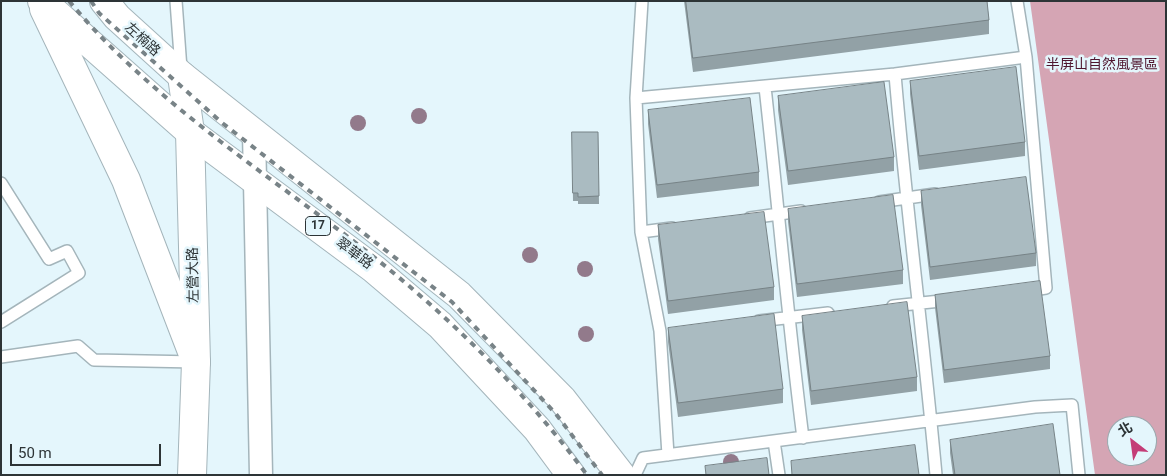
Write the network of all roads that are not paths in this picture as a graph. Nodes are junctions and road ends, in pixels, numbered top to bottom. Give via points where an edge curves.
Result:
1 (41, 1) edge
2 (104, 1) edge
3 (176, 1) edge
4 (642, 1) edge
5 (1017, 1) edge
6 (1026, 57) junction
7 (895, 74) junction
8 (182, 76) junction
9 (764, 87) junction
10 (636, 98) junction
11 (190, 132) junction
12 (254, 132) junction
13 (254, 178) junction
14 (1, 183) edge
15 (943, 193) edge
16 (906, 198) junction
17 (867, 203) edge
18 (809, 210) edge
19 (780, 214) junction
20 (740, 219) edge
21 (681, 227) edge
22 (642, 232) junction
23 (1017, 292) edge
24 (958, 299) edge
25 (919, 304) junction
26 (882, 308) edge
27 (844, 312) edge
28 (787, 318) junction
29 (1, 322) edge
30 (748, 322) edge
31 (1, 357) edge
32 (196, 362) junction
33 (931, 420) junction
34 (803, 438) junction
35 (774, 441) junction
36 (668, 455) junction
37 (192, 475) edge
38 (261, 475) edge
39 (571, 475) edge
40 (621, 475) edge
41 (635, 475) edge
42 (779, 475) edge
43 (936, 475) edge
44 (1079, 475) edge

1 - 11 main road, 翠華路 / 17
1 - 32 main road via 126,180
2 - 8 main road, 左楠路 / 17 via 117,17
3 - 8 lane
4 - 10 lane
5 - 6 lane
6 - 7 lane
6 - 23 lane via 1032,179 1046,288
7 - 9 lane
7 - 16 lane
8 - 11 main road, 左營大路
8 - 12 main road, 17
9 - 10 lane
9 - 19 lane
10 - 22 lane
11 - 13 main road, 翠華路 / 17
11 - 32 main road, 左營大路
12 - 13 street
12 - 40 main road, 17 via 460,295 562,399
13 - 38 street
13 - 39 main road, 翠華路 / 17 via 374,269 440,325 538,429
14 - 29 lane via 49,260 67,250 79,272
15 - 16 lane
16 - 17 lane
16 - 25 lane
18 - 19 lane
19 - 20 lane
19 - 28 lane
21 - 22 lane
22 - 36 lane via 665,331
24 - 25 lane
25 - 26 lane
25 - 33 lane
27 - 28 lane
28 - 30 lane
28 - 34 lane
31 - 32 lane via 78,346 94,360
32 - 37 main road, 左營大路
33 - 34 lane
33 - 43 lane
33 - 44 lane via 1072,405
34 - 35 lane
35 - 36 lane
35 - 42 lane
36 - 41 lane via 643,458

